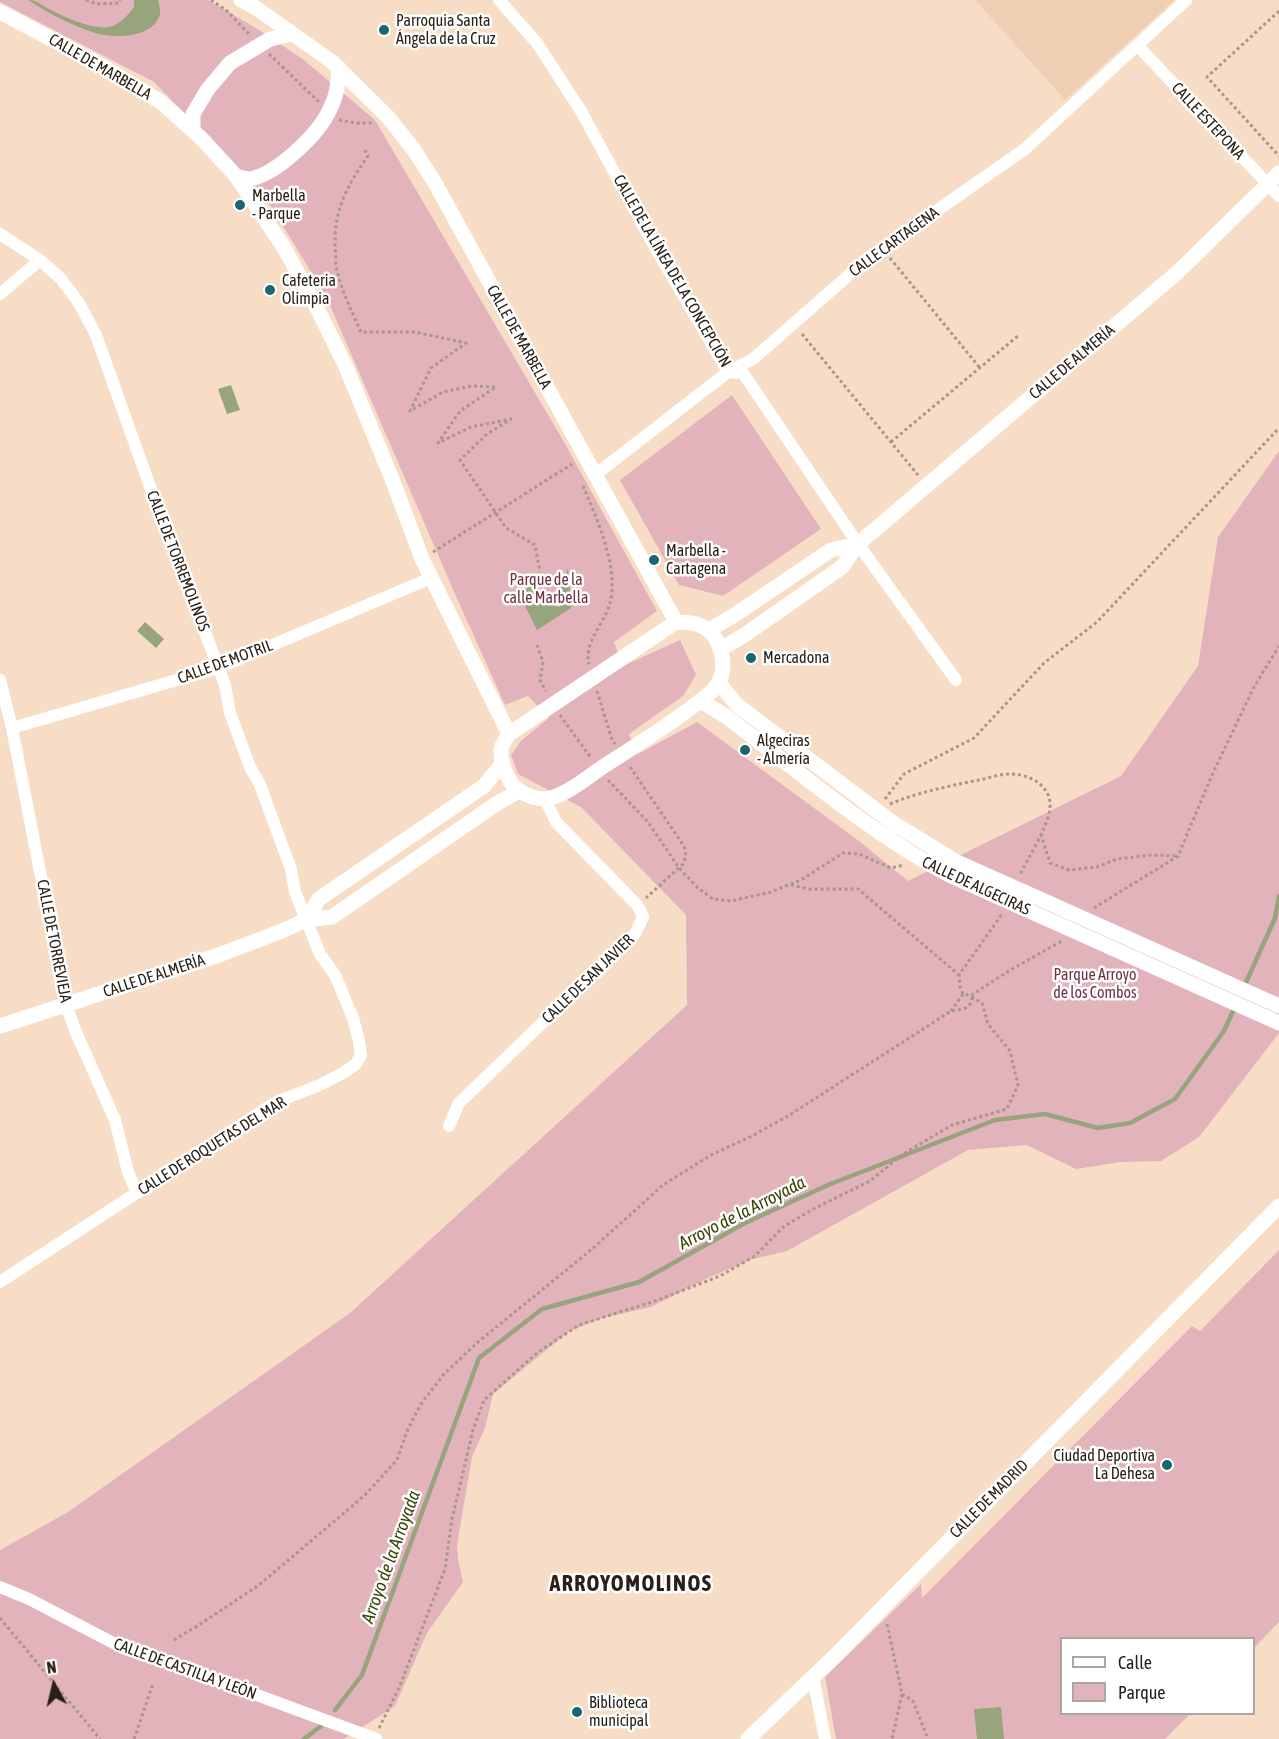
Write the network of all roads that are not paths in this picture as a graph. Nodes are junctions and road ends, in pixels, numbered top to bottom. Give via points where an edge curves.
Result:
1 (241, 0) edge
2 (499, 0) edge
3 (1186, 0) edge
4 (0, 12) edge
5 (293, 34) junction
6 (1137, 45) junction
7 (339, 68) junction
8 (193, 131) junction
9 (1279, 172) edge
10 (236, 176) junction
11 (1268, 184) junction
12 (1279, 196) edge
13 (0, 234) edge
14 (40, 260) junction
15 (0, 294) edge
16 (728, 372) junction
17 (595, 476) junction
18 (858, 544) junction
19 (431, 578) junction
20 (676, 622) junction
21 (709, 630) junction
22 (721, 649) junction
23 (218, 668) junction
24 (0, 680) edge
25 (956, 680) dead end
26 (719, 683) junction
27 (701, 700) junction
28 (12, 728) junction
29 (509, 734) junction
30 (503, 763) junction
31 (519, 791) junction
32 (545, 799) junction
33 (306, 920) junction
34 (66, 1005) junction
35 (1279, 1006) edge
36 (1279, 1023) edge
37 (0, 1026) edge
38 (449, 1126) dead end
39 (137, 1193) junction
40 (1279, 1206) edge
41 (0, 1281) edge
42 (0, 1587) edge
43 (813, 1677) junction
44 (374, 1739) edge
45 (748, 1739) edge
46 (825, 1739) edge

1 - 5 street, CALLE DE MARBELLA
2 - 16 street, CALLE DE LA LÍNEA DE LA CONCEPCIÓN via 537,43 581,111
3 - 6 street, CALLE CARTAGENA
4 - 8 street, CALLE DE MARBELLA via 161,102
5 - 7 street, CALLE DE MARBELLA
5 - 8 street via 270,39 230,63 193,114
6 - 11 street, CALLE ESTEPONA
6 - 16 street, CALLE CARTAGENA via 1025,150 882,248 753,359
7 - 10 street via 337,92 315,134 263,174 248,179
7 - 17 street, CALLE DE MARBELLA via 388,117 435,183
8 - 10 street, CALLE DE MARBELLA
9 - 11 street, CALLE DE ALMERÍA
10 - 19 street, CALLE DE MARBELLA via 283,246 346,367
11 - 12 street, CALLE ESTEPONA
11 - 18 street, CALLE DE ALMERÍA via 1178,272
13 - 14 street, CALLE DE TORREMOLINOS
14 - 15 street
14 - 23 street, CALLE DE TORREMOLINOS via 79,303 96,335
16 - 17 street, CALLE CARTAGENA
16 - 18 street, CALLE DE LA LÍNEA DE LA CONCEPCIÓN via 743,373
17 - 20 street, CALLE DE MARBELLA
18 - 21 street, CALLE DE ALMERÍA via 831,549
18 - 22 street, CALLE DE ALMERÍA via 842,567
18 - 25 street, CALLE DE LA LÍNEA DE LA CONCEPCIÓN
19 - 23 street, CALLE DE MOTRIL
19 - 29 street, CALLE DE MARBELLA
20 - 21 street
20 - 29 street
21 - 22 street
22 - 26 street
23 - 28 street, CALLE DE MOTRIL
23 - 33 street, CALLE DE TORREMOLINOS via 230,713 261,785
24 - 28 street, CALLE DE TORREVIEJA
26 - 27 street
26 - 35 street, CALLE DE ALGECIRAS via 737,705 876,810 955,861
27 - 32 street via 580,782
27 - 36 street, CALLE DE ALGECIRAS via 912,860
28 - 34 street, CALLE DE TORREVIEJA
29 - 30 street via 501,749
30 - 31 street via 506,775
30 - 33 street, CALLE DE ALMERÍA via 484,786 319,899
31 - 32 street
31 - 33 street, CALLE DE ALMERÍA via 332,917
32 - 38 street, CALLE DE SAN JAVIER via 556,822 638,906 643,917 635,934 459,1102
33 - 34 street, CALLE DE ALMERÍA via 216,956
33 - 39 street, CALLE DE ROQUETAS DEL MAR via 352,1017 361,1055 356,1064 320,1085 276,1102
34 - 37 street, CALLE DE ALMERÍA
34 - 39 street, CALLE DE TORREVIEJA via 115,1120
39 - 41 street, CALLE DE ROQUETAS DEL MAR
40 - 43 street, CALLE DE MADRID
42 - 44 street, CALLE DE CASTILLA Y LEÓN via 123,1648
43 - 45 street, CALLE DE MADRID
43 - 46 street

